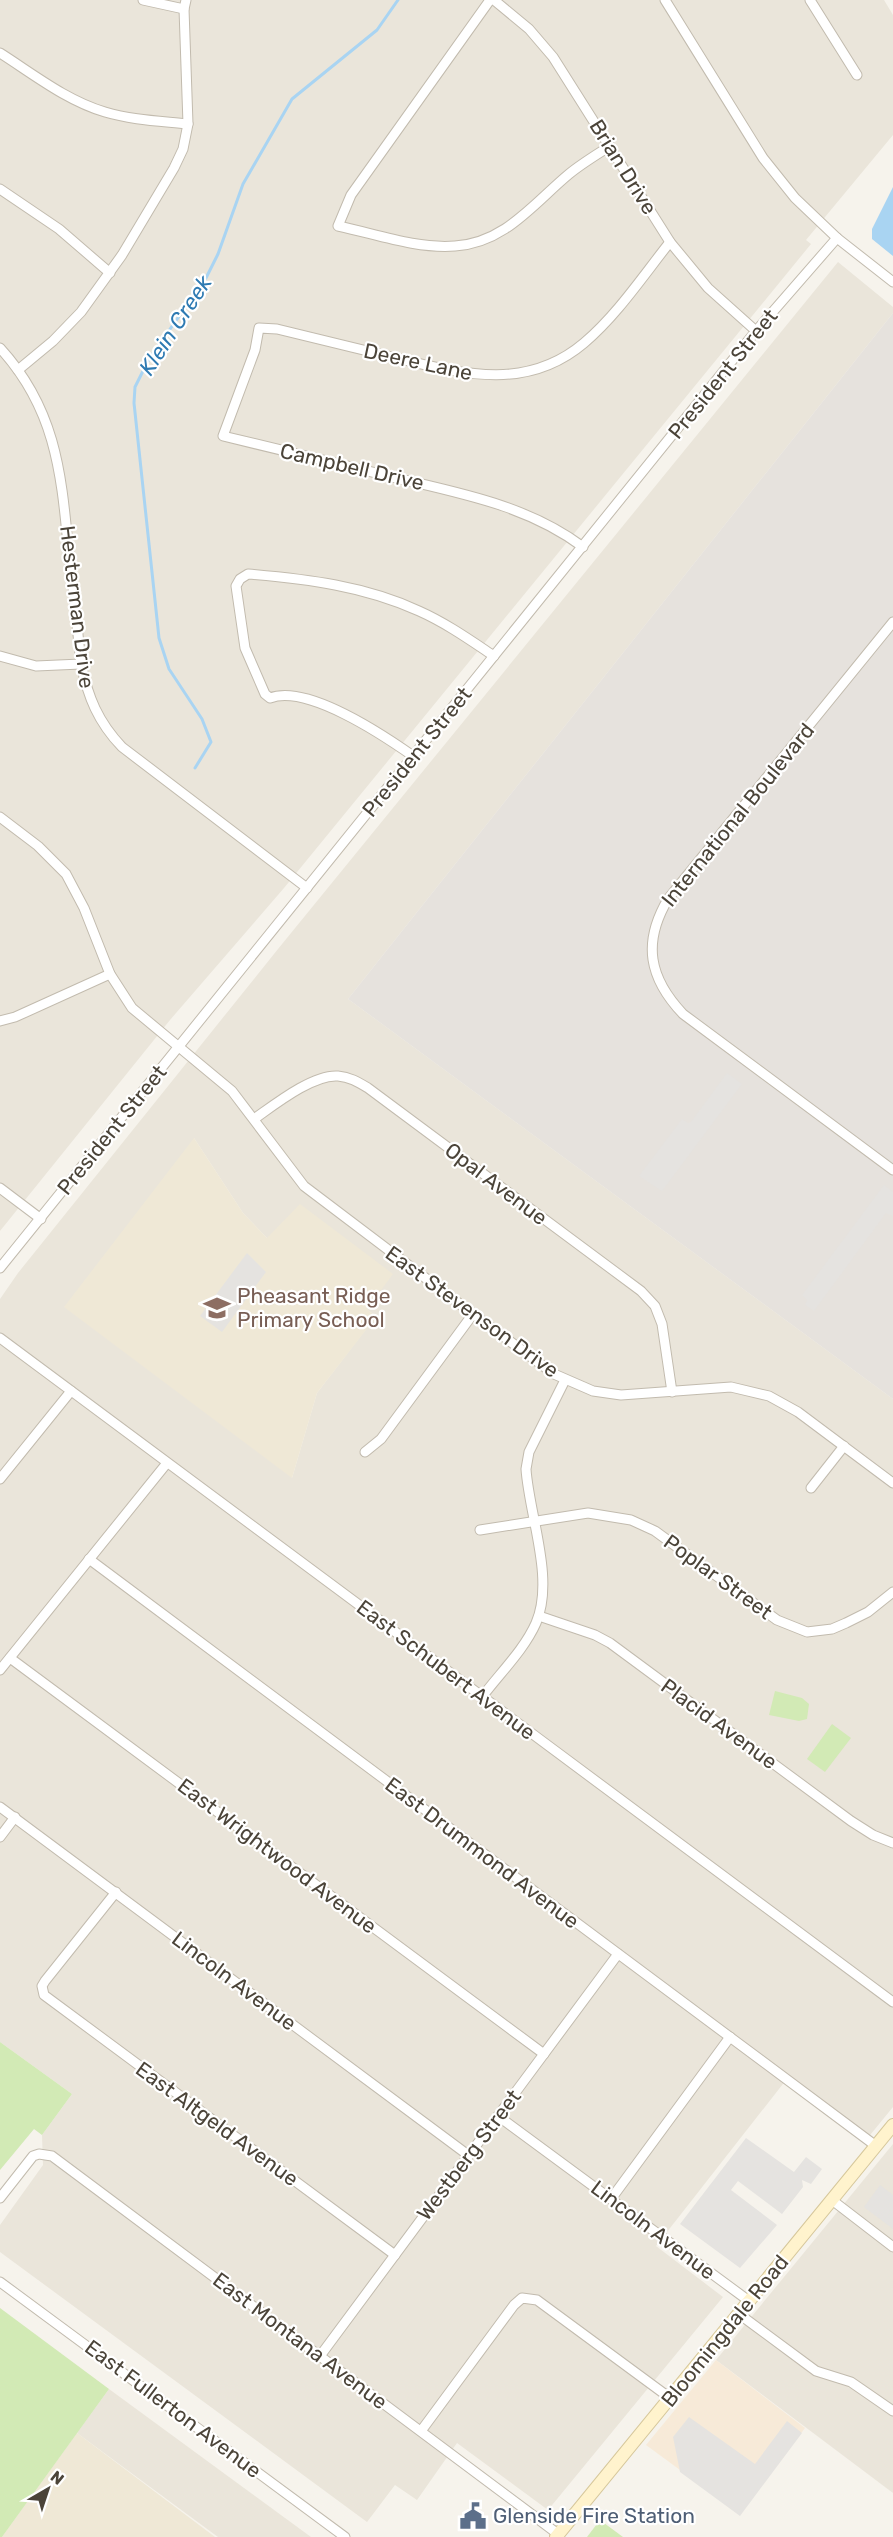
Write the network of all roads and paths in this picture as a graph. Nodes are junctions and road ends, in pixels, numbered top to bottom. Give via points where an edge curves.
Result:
1 (143, 0) edge
2 (492, 0) edge
3 (665, 0) edge
4 (810, 0) edge
5 (185, 4) edge
6 (0, 52) edge
7 (857, 75) dead end
8 (188, 124) junction
9 (610, 146) junction
10 (0, 189) edge
11 (837, 238) junction
12 (670, 242) junction
13 (110, 273) junction
14 (893, 282) edge
15 (259, 328) joint
16 (756, 332) junction
17 (0, 348) edge
18 (18, 370) junction
19 (583, 547) junction
20 (893, 622) edge
21 (0, 656) edge
22 (494, 656) junction
23 (81, 664) junction
24 (413, 756) junction
25 (0, 816) edge
26 (306, 888) junction
27 (110, 974) junction
28 (0, 1021) edge
29 (178, 1048) junction
30 (254, 1119) junction
31 (893, 1170) edge
32 (0, 1188) edge
33 (41, 1218) junction
34 (0, 1268) edge
35 (473, 1314) junction
36 (0, 1338) edge
37 (565, 1380) junction
38 (71, 1391) junction
39 (672, 1392) junction
40 (844, 1446) junction
41 (365, 1452) dead end
42 (167, 1463) junction
43 (0, 1479) edge
44 (893, 1483) edge
45 (811, 1488) dead end
46 (534, 1523) junction
47 (480, 1530) dead end
48 (89, 1559) junction
49 (893, 1592) edge
50 (539, 1616) junction
51 (10, 1658) junction
52 (0, 1670) edge
53 (482, 1697) junction
54 (0, 1807) edge
55 (15, 1818) junction
56 (0, 1837) edge
57 (893, 1842) edge
58 (116, 1892) junction
59 (618, 1954) junction
60 (893, 2002) edge
61 (730, 2037) junction
62 (544, 2054) junction
63 (498, 2116) junction
64 (893, 2125) edge
65 (876, 2146) junction
66 (468, 2155) junction
67 (0, 2198) edge
68 (611, 2199) junction
69 (831, 2200) junction
70 (893, 2247) edge
71 (395, 2255) junction
72 (0, 2282) edge
73 (749, 2301) junction
74 (739, 2314) junction
75 (320, 2356) junction
76 (670, 2398) junction
77 (893, 2411) edge
78 (421, 2431) junction
79 (557, 2535) edge
80 (345, 2537) edge

1 - 5 street
2 - 9 street, Brian Drive via 529,29 553,57
2 - 9 street via 351,195 338,226 440,246 488,238 521,219 569,174
3 - 11 street via 770,168
4 - 7 street
5 - 8 street
6 - 8 street via 87,105 131,118
8 - 13 street via 174,168
9 - 12 street, Brian Drive
10 - 13 street via 59,229
11 - 14 street
11 - 16 street, President Street
12 - 15 street, Deere Lane via 584,344 532,370 471,375
12 - 16 street, Brian Drive via 708,288
13 - 18 street via 70,326
15 - 19 street, Campbell Drive via 255,350 223,436 487,499 532,516
16 - 19 street, President Street
17 - 18 street, Hesterman Drive
18 - 23 street, Hesterman Drive via 43,414 59,465
19 - 22 street, President Street
20 - 31 street, International Boulevard via 668,899 654,928 651,952 657,978 667,997 683,1014
21 - 23 street via 36,666
22 - 24 street, President Street
22 - 24 street via 420,611 362,590 248,574 240,579 236,586 245,648 265,694 270,698 288,695 342,714
23 - 26 street, Hesterman Drive via 93,709 122,747
24 - 26 street, President Street
25 - 27 street, East Stevenson Drive via 39,846 66,874
26 - 29 street, President Street
27 - 28 street
27 - 29 street, East Stevenson Drive via 132,1008
29 - 30 street, East Stevenson Drive via 232,1091
29 - 33 street, President Street
30 - 35 street, East Stevenson Drive via 304,1186
30 - 39 street, Opal Avenue via 318,1080 335,1076 353,1079 368,1088 640,1291 654,1306 662,1324
32 - 33 street
33 - 34 street, President Street
35 - 37 street, East Stevenson Drive
35 - 41 street via 381,1439
36 - 38 street, East Schubert Avenue
37 - 39 street, East Stevenson Drive via 593,1391 621,1395
37 - 46 street via 530,1452 526,1469
38 - 42 street, East Schubert Avenue
38 - 43 street
39 - 40 street, East Stevenson Drive via 731,1387 769,1396
40 - 44 street, East Stevenson Drive
40 - 45 street
42 - 48 street
42 - 53 street, East Schubert Avenue
46 - 47 street, Poplar Street
46 - 49 street, Poplar Street via 588,1513 631,1520 655,1531 777,1620 807,1632 846,1623
46 - 50 street via 543,1577
48 - 51 street
48 - 59 street, East Drummond Avenue
50 - 53 street via 528,1637
50 - 57 street, Placid Avenue via 610,1643 851,1821
51 - 52 street
51 - 62 street, East Wrightwood Avenue
53 - 60 street, East Schubert Avenue
54 - 55 street, Lincoln Avenue
55 - 56 street
55 - 58 street, Lincoln Avenue
58 - 66 street, Lincoln Avenue
58 - 71 street, East Altgeld Avenue via 45,1981 42,1990 47,1998
59 - 61 street, East Drummond Avenue
59 - 62 street, Westberg Street
61 - 65 street, East Drummond Avenue
61 - 68 street
62 - 63 street, Westberg Street
63 - 66 street, Westberg Street
63 - 68 street, Lincoln Avenue
64 - 65 main road, Bloomingdale Road
65 - 69 main road, Bloomingdale Road
66 - 71 street, Westberg Street
67 - 75 street, East Montana Avenue via 28,2160 39,2154 52,2156
68 - 73 street, Lincoln Avenue
69 - 70 street
69 - 73 main road, Bloomingdale Road
71 - 75 street, Westberg Street
72 - 80 street, East Fullerton Avenue
73 - 74 main road, Bloomingdale Road
74 - 76 main road, Bloomingdale Road
74 - 77 street via 816,2371 857,2385
75 - 78 street, East Montana Avenue
76 - 78 street via 537,2300 522,2298
76 - 79 main road, Bloomingdale Road
78 - 79 street, East Montana Avenue

